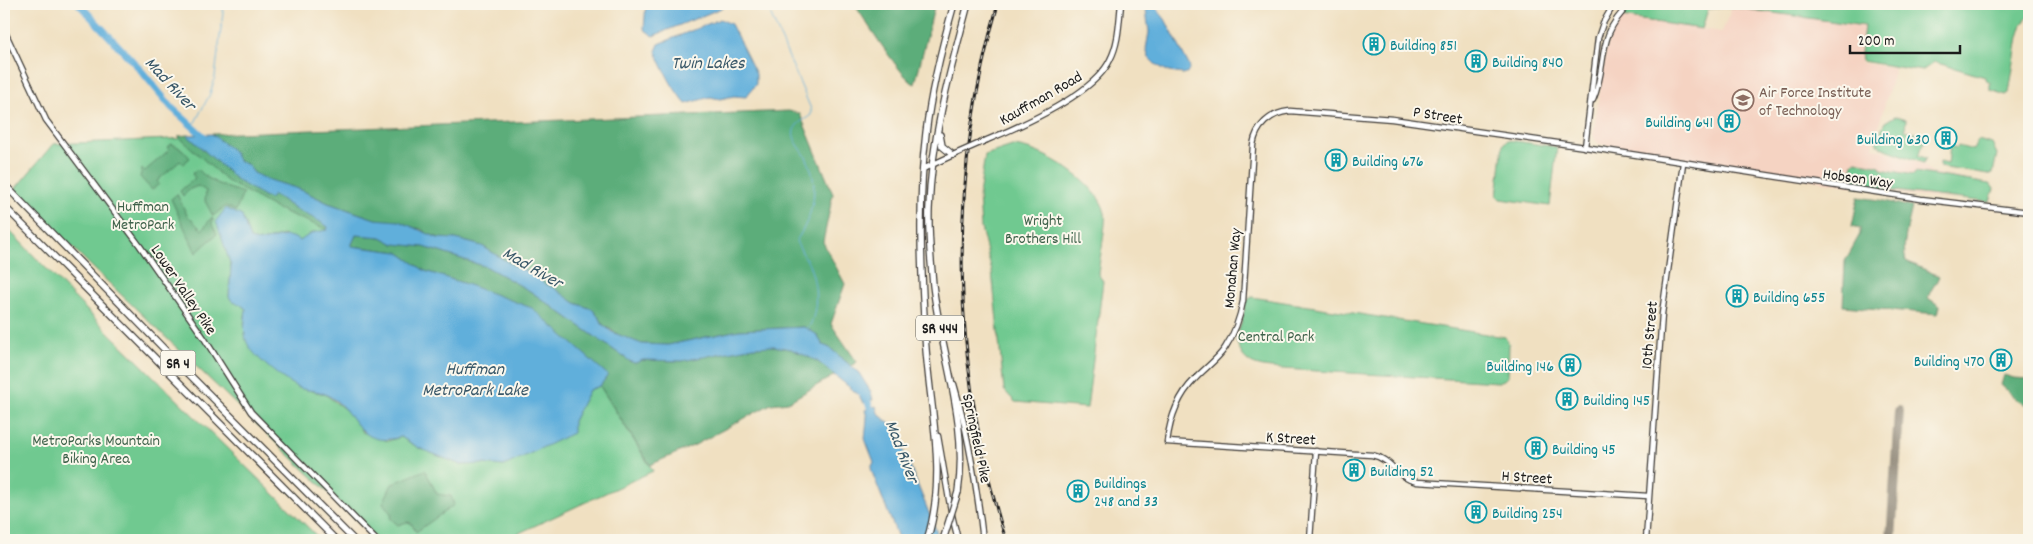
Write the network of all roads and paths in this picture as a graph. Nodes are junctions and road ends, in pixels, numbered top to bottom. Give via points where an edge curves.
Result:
1 (954, 4) edge
2 (968, 4) edge
3 (1121, 4) edge
4 (1614, 4) edge
5 (1630, 4) edge
6 (4, 30) edge
7 (951, 68) junction
8 (1592, 101) junction
9 (1585, 147) junction
10 (953, 155) junction
11 (933, 163) junction
12 (1683, 163) junction
13 (923, 169) junction
14 (4, 184) edge
15 (1249, 193) joint
16 (4, 206) edge
17 (2029, 212) edge
18 (943, 342) junction
19 (927, 358) junction
20 (1167, 442) joint
21 (1316, 451) junction
22 (1405, 478) joint
23 (1648, 496) junction
24 (336, 540) edge
25 (354, 540) edge
26 (376, 540) edge
27 (927, 540) edge
28 (943, 540) edge
29 (958, 540) edge
30 (983, 540) edge
31 (1310, 540) edge
32 (1646, 540) edge

1 - 13 highway, SR 444 via 929,114
2 - 7 highway, SR 444
3 - 10 street, Kauffman Road, bridge via 1114,50 1101,73 1064,102 1026,123
4 - 8 street via 1598,38
5 - 8 street via 1606,37 1597,90
6 - 26 street, Lower Valley Pike via 46,120 140,246 251,412
7 - 10 highway via 940,139 944,148
7 - 11 highway, SR 444
8 - 9 street
9 - 12 street, P Street
9 - 15 street, P Street via 1392,120 1285,111 1267,120 1256,134 1252,145
10 - 11 street, Kauffman Road
11 - 13 street, Kauffman Road
11 - 18 highway, SR 444 via 929,211 931,260
12 - 17 street, Hobson Way
12 - 23 street, 10th Street via 1662,314
13 - 19 highway, SR 444
14 - 25 highway, SR 4
15 - 20 street, Monahan Way via 1243,301 1237,324 1220,354 1180,397
16 - 24 highway, SR 4
18 - 28 highway, SR 444, bridge via 961,437 962,463 958,492
18 - 30 street, Springfield Pike via 966,428
19 - 27 highway, SR 444 via 938,485
19 - 29 street via 950,511
20 - 21 street, K Street
21 - 22 street, K Street via 1378,456
21 - 31 street
22 - 23 street, H Street via 1421,482
23 - 32 street, 10th Street

